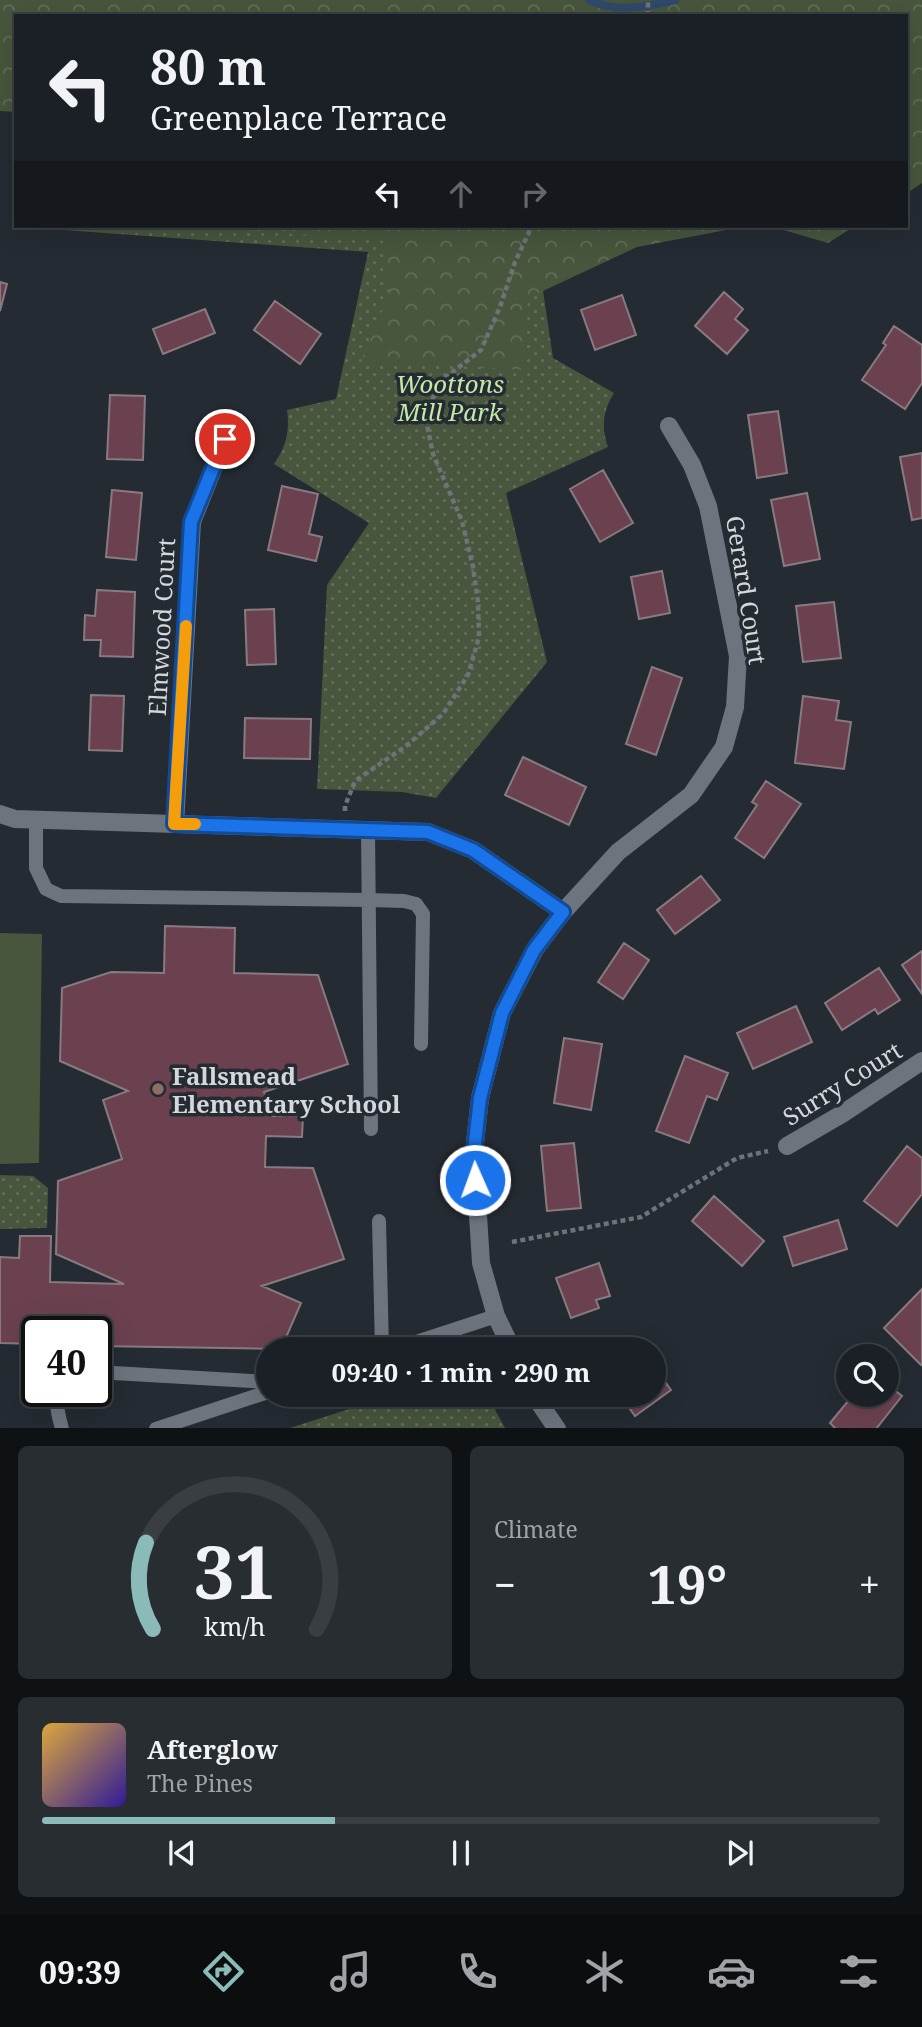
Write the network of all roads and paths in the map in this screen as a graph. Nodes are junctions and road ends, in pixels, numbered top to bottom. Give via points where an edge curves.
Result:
1 (531, 228) edge
2 (669, 426) dead end
3 (225, 439) dead end
4 (0, 814) edge
5 (36, 819) junction
6 (174, 824) junction
7 (346, 829) junction
8 (368, 830) junction
9 (369, 900) junction
10 (563, 912) junction
11 (421, 1044) dead end
12 (922, 1061) edge
13 (370, 1129) dead end
14 (787, 1146) joint
15 (379, 1221) dead end
16 (512, 1242) dead end
17 (496, 1316) junction
18 (382, 1337) edge
19 (432, 1337) edge
20 (506, 1337) edge
21 (112, 1373) edge
22 (256, 1381) edge
23 (256, 1396) edge
24 (57, 1407) edge
25 (542, 1407) edge
26 (62, 1428) edge
27 (159, 1428) edge
28 (555, 1428) edge

1 - 7 path via 481,350 441,381 425,415 433,454 462,521 473,567 479,637 468,675 443,713 355,781 345,806
2 - 10 street, Gerard Court via 692,465 708,506 738,656 736,707 724,747 691,795 618,852
3 - 6 street, Elmwood Court via 191,522
4 - 5 street
5 - 6 street
5 - 9 lane via 36,868 46,888 61,896
6 - 7 street
7 - 8 street
8 - 9 lane
8 - 10 street via 428,832 473,850
9 - 11 lane via 416,904 424,914
9 - 13 lane
10 - 17 street, Gerard Court via 534,950 502,1013 480,1098 474,1152 481,1262
12 - 14 street, Surry Court
14 - 16 path via 737,1158 640,1217
15 - 18 lane
17 - 19 lane
17 - 20 street, Gerard Court
21 - 22 lane
23 - 27 lane
24 - 26 lane
25 - 28 street

